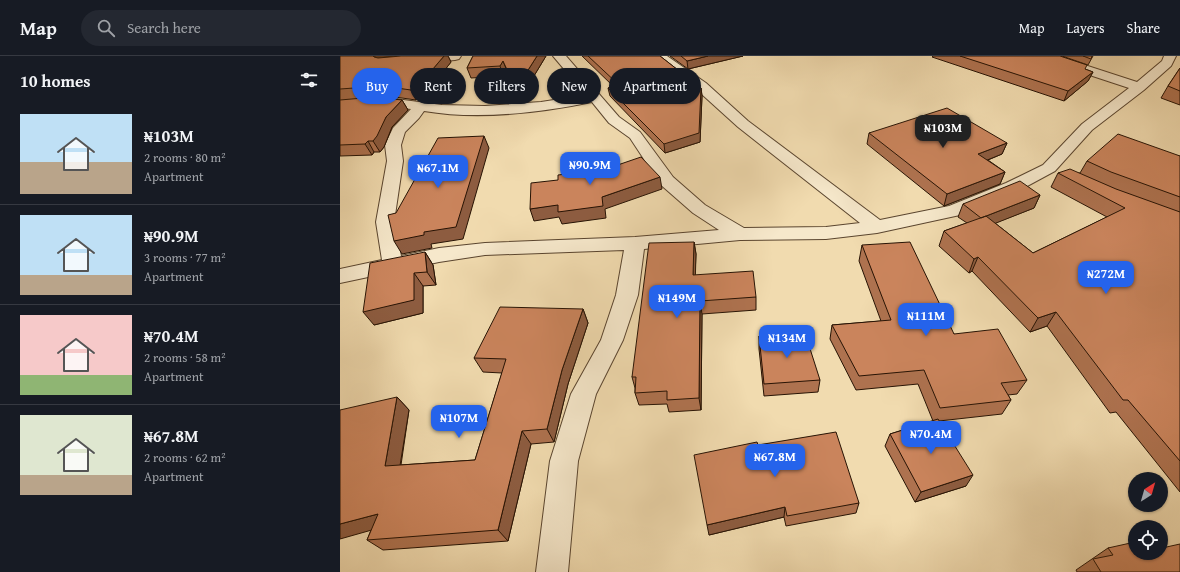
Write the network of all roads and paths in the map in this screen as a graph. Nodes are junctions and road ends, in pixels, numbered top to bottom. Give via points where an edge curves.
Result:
1 (455, 56) edge
2 (559, 56) edge
3 (659, 56) edge
4 (1045, 56) edge
5 (1170, 56) edge
6 (405, 60) edge
7 (569, 68) edge
8 (1138, 87) junction
9 (550, 104) edge
10 (601, 104) edge
11 (340, 105) edge
12 (419, 107) junction
13 (877, 227) junction
14 (740, 234) junction
15 (635, 243) junction
16 (393, 264) junction
17 (340, 276) edge
18 (552, 572) edge

1 - 6 street
2 - 7 street
3 - 13 street via 701,86 743,124
4 - 8 street
5 - 8 street via 1167,62
8 - 13 street via 1087,127 1056,171 954,211
9 - 12 street via 448,110
10 - 14 street via 614,120 634,135 667,181 699,209
11 - 12 street via 395,102
12 - 16 street via 398,131 393,145 395,161 385,222
13 - 14 street via 826,233
14 - 15 street
15 - 16 street via 485,249
15 - 18 street via 626,295 612,340 584,394 564,461
16 - 17 street

